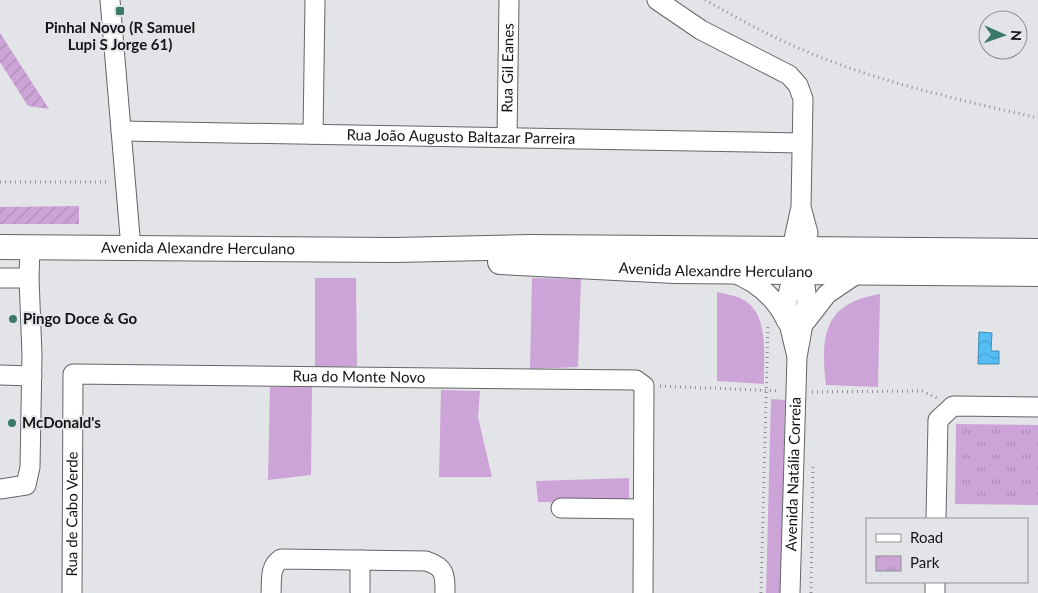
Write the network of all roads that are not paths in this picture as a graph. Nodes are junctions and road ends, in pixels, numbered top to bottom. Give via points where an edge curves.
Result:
1 (110, 0) edge
2 (315, 0) edge
3 (509, 0) edge
4 (657, 0) edge
5 (121, 131) junction
6 (313, 134) junction
7 (506, 137) junction
8 (802, 143) junction
9 (0, 247) edge
10 (30, 247) junction
11 (131, 248) junction
12 (394, 250) junction
13 (1038, 251) edge
14 (800, 261) junction
15 (730, 272) junction
16 (858, 273) junction
17 (1038, 274) edge
18 (0, 278) edge
19 (29, 278) junction
20 (795, 332) junction
21 (73, 374) joint
22 (0, 375) edge
23 (32, 376) junction
24 (1038, 407) edge
25 (0, 489) edge
26 (562, 508) dead end
27 (642, 509) junction
28 (936, 518) edge
29 (360, 560) junction
30 (360, 591) dead end
31 (72, 593) edge
32 (271, 593) edge
33 (445, 593) edge
34 (643, 593) edge
35 (790, 593) edge

1 - 5 street
2 - 6 street
3 - 7 street, Rua Gil Eanes
4 - 8 street, Avenida Natália Correia via 701,30 789,75 798,85 803,99
5 - 6 street, Rua João Augusto Baltazar Parreira
5 - 11 street
6 - 7 street, Rua João Augusto Baltazar Parreira
7 - 8 street, Rua João Augusto Baltazar Parreira
8 - 14 street, Avenida Natália Correia via 801,207 794,239
9 - 10 main road, Avenida Alexandre Herculano
10 - 11 main road, Avenida Alexandre Herculano
10 - 19 street
11 - 12 main road, Avenida Alexandre Herculano
12 - 14 main road, Avenida Alexandre Herculano via 498,247
12 - 15 main road, Avenida Alexandre Herculano via 520,263
13 - 14 main road, Avenida Alexandre Herculano
14 - 15 main road, Avenida Alexandre Herculano
14 - 16 main road, Avenida Alexandre Herculano
14 - 20 street, Avenida Natália Correia via 807,293
15 - 20 street via 751,281 769,296
16 - 17 main road, Avenida Alexandre Herculano
16 - 20 street, Avenida Natália Correia via 821,300
18 - 19 street
19 - 23 street
20 - 35 street, Avenida Natália Correia
21 - 27 street, Rua do Monte Novo via 636,380 644,386
21 - 31 street, Rua de Cabo Verde
22 - 23 street
23 - 25 street via 30,468 26,485
24 - 28 street via 953,406 938,420
26 - 27 street
27 - 34 street
29 - 30 street
29 - 32 street via 281,559 274,564
29 - 33 street via 426,561 437,565 445,576

